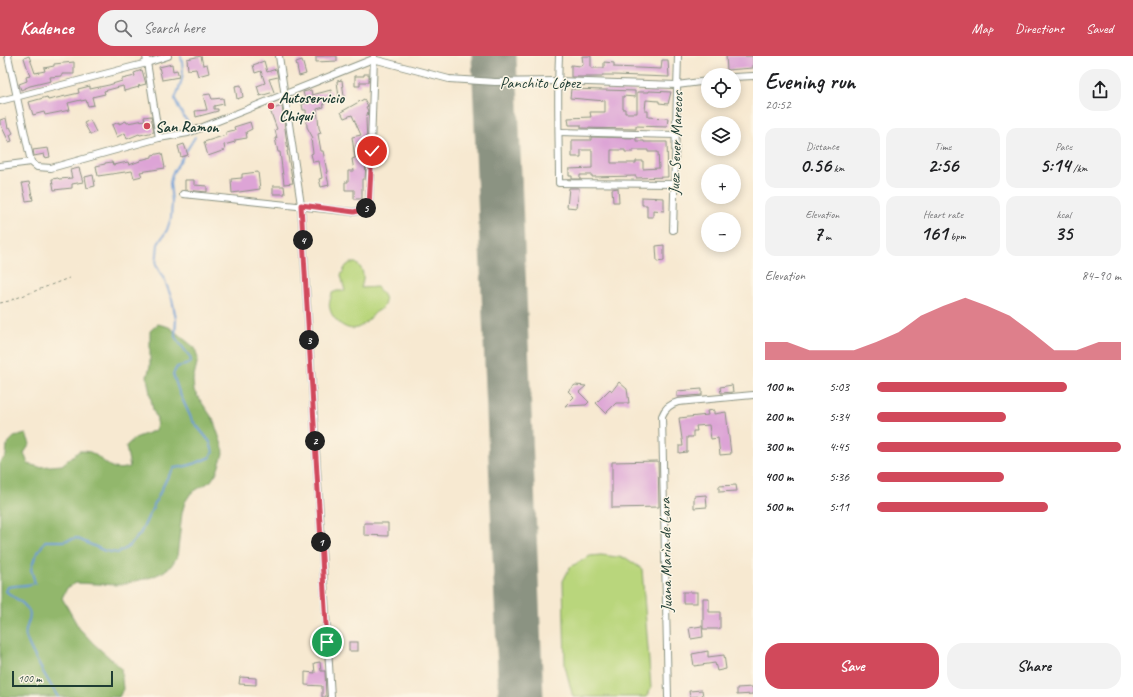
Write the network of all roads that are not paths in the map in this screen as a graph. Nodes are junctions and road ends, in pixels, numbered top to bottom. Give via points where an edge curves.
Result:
1 (8, 56) edge
2 (146, 56) edge
3 (168, 56) edge
4 (279, 56) edge
5 (559, 56) edge
6 (678, 56) edge
7 (374, 57) edge
8 (148, 63) junction
9 (753, 76) edge
10 (741, 77) edge
11 (558, 81) junction
12 (701, 82) edge
13 (677, 85) junction
14 (285, 94) junction
15 (16, 97) junction
16 (0, 101) edge
17 (560, 132) junction
18 (675, 135) junction
19 (159, 138) junction
20 (31, 162) junction
21 (0, 166) edge
22 (674, 184) junction
23 (183, 194) dead end
24 (301, 205) junction
25 (673, 230) dead end
26 (753, 395) edge
27 (331, 697) edge
28 (668, 697) edge

1 - 15 street
2 - 8 street
3 - 8 street
4 - 14 street
5 - 11 street
6 - 13 street, Juez Sever Marecos
7 - 11 street, Panchito López via 450,79 495,82
7 - 14 street
7 - 24 street via 369,206 354,212
8 - 15 street
8 - 19 street
9 - 10 street
11 - 13 street, Panchito López
11 - 17 street
12 - 13 street, Panchito López
13 - 18 street, Juez Sever Marecos
14 - 19 street via 188,133
14 - 24 street
15 - 16 street
15 - 20 street
17 - 18 street
17 - 22 street via 559,183
18 - 22 street, Juez Sever Marecos
19 - 20 street via 51,168 37,167
20 - 21 street
22 - 25 street, Juez Sever Marecos
23 - 24 street
24 - 27 street
26 - 28 street, Juana Marìa de Lara via 678,402 671,404 663,412

